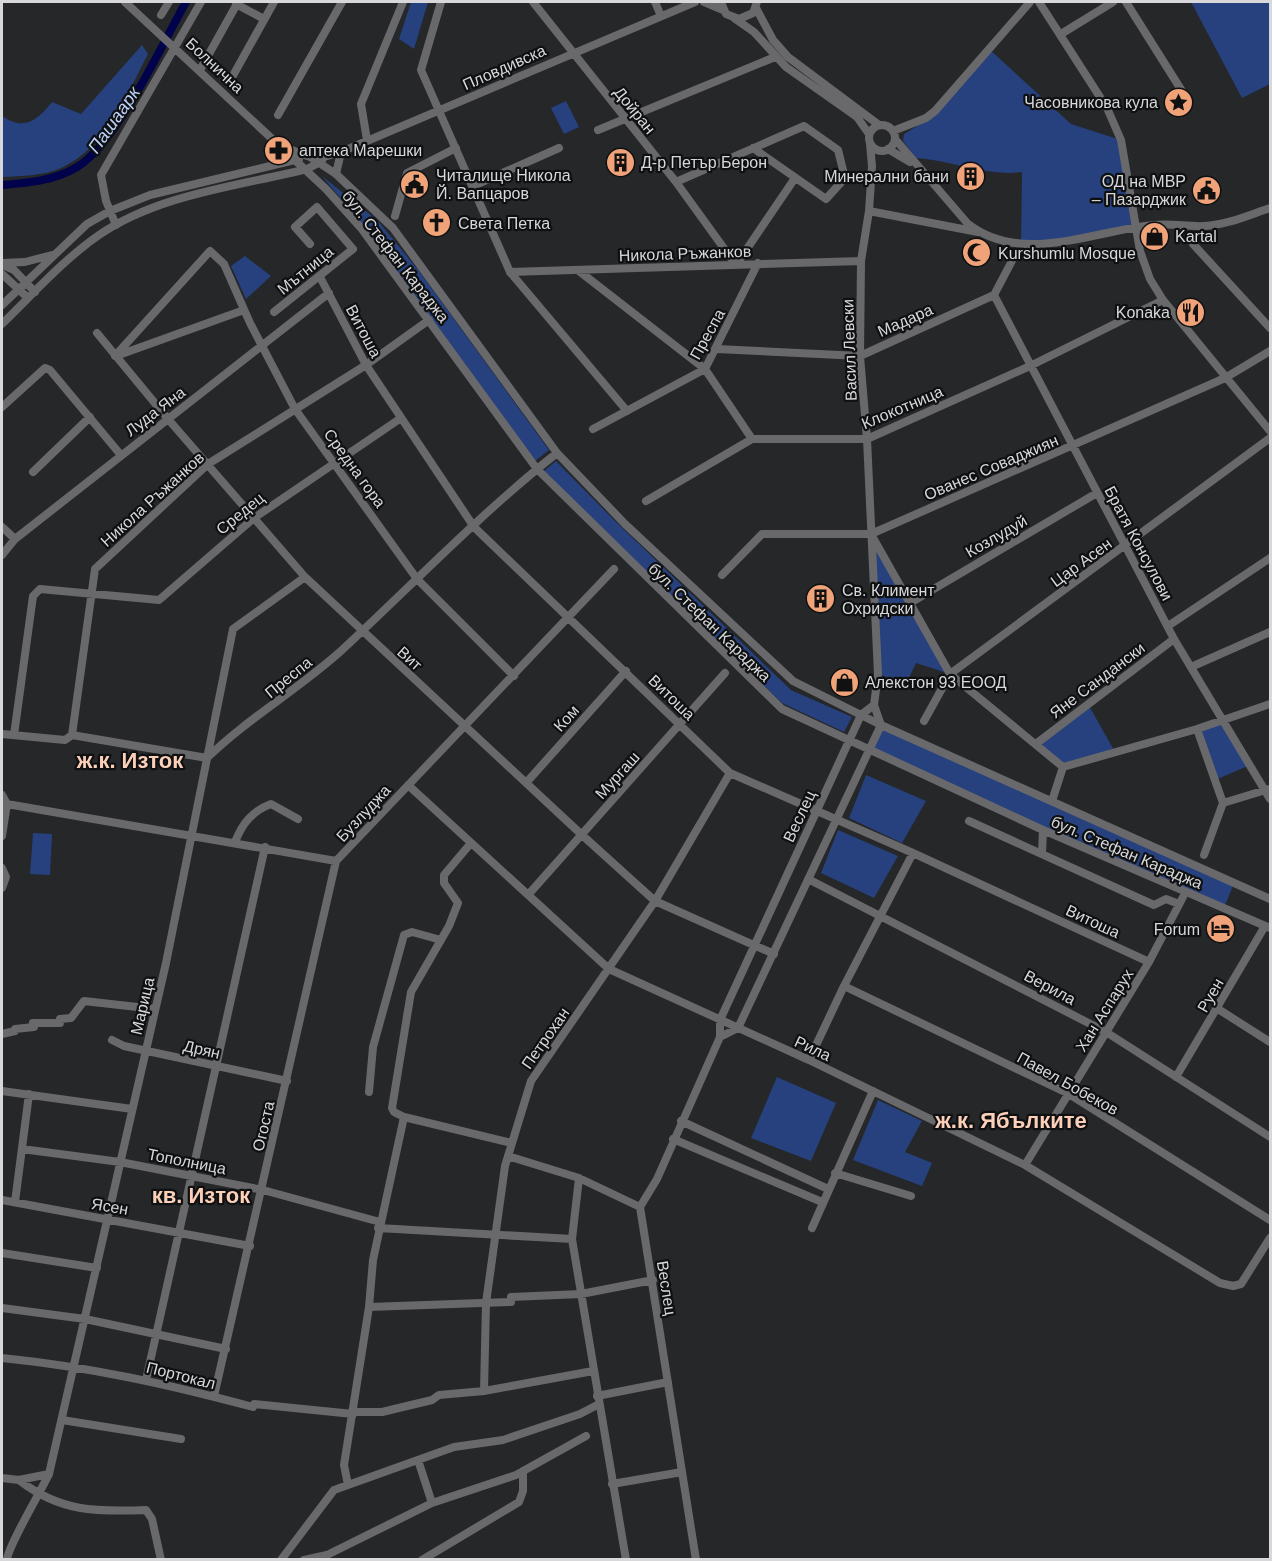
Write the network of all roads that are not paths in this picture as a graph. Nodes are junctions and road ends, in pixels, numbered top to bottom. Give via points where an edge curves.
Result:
1 (126, 2) edge
2 (169, 2) edge
3 (201, 2) edge
4 (274, 2) edge
5 (342, 2) edge
6 (403, 2) edge
7 (441, 2) edge
8 (533, 2) edge
9 (655, 2) edge
10 (695, 2) edge
11 (705, 2) edge
12 (1030, 2) edge
13 (1039, 2) edge
14 (1113, 2) edge
15 (1126, 2) edge
16 (237, 3) edge
17 (756, 5) edge
18 (722, 6) edge
19 (161, 15) dead end
20 (661, 16) junction
21 (734, 18) junction
22 (264, 19) junction
23 (1060, 34) junction
24 (176, 47) junction
25 (571, 52) junction
26 (775, 57) junction
27 (200, 70) junction
28 (230, 81) dead end
29 (1187, 99) dead end
30 (439, 111) junction
31 (278, 115) dead end
32 (625, 118) junction
33 (879, 125) junction
34 (598, 130) dead end
35 (869, 134) junction
36 (894, 135) junction
37 (367, 140) junction
38 (870, 144) junction
39 (285, 148) junction
40 (456, 148) junction
41 (559, 148) dead end
42 (753, 148) junction
43 (886, 150) junction
44 (341, 152) junction
45 (310, 157) junction
46 (297, 159) junction
47 (322, 160) junction
48 (914, 164) junction
49 (872, 166) junction
50 (307, 169) junction
51 (336, 174) junction
52 (795, 178) junction
53 (676, 182) junction
54 (473, 186) junction
55 (1270, 208) edge
56 (110, 211) junction
57 (869, 211) junction
58 (395, 216) dead end
59 (116, 225) junction
60 (1136, 228) junction
61 (978, 232) junction
62 (310, 244) dead end
63 (1193, 244) dead end
64 (54, 254) junction
65 (1014, 257) dead end
66 (861, 261) junction
67 (758, 263) junction
68 (2, 264) edge
69 (736, 264) junction
70 (578, 270) junction
71 (510, 272) junction
72 (2, 274) edge
73 (320, 277) junction
74 (26, 281) junction
75 (19, 288) junction
76 (35, 292) junction
77 (329, 292) junction
78 (994, 295) junction
79 (28, 298) junction
80 (1163, 300) junction
81 (2, 305) edge
82 (244, 310) junction
83 (274, 312) dead end
84 (429, 320) junction
85 (2, 324) edge
86 (1270, 328) edge
87 (97, 333) dead end
88 (262, 343) junction
89 (716, 349) junction
90 (1270, 351) edge
91 (115, 356) junction
92 (860, 356) junction
93 (366, 365) junction
94 (1030, 366) junction
95 (705, 369) junction
96 (1225, 378) junction
97 (2, 407) edge
98 (295, 409) junction
99 (627, 411) junction
100 (90, 417) junction
101 (401, 418) junction
102 (168, 419) junction
103 (593, 429) dead end
104 (1270, 430) edge
105 (1270, 438) edge
106 (752, 439) junction
107 (867, 439) junction
108 (1073, 446) junction
109 (557, 453) junction
110 (120, 454) junction
111 (334, 461) junction
112 (208, 464) junction
113 (537, 469) junction
114 (33, 472) dead end
115 (1097, 493) junction
116 (646, 501) dead end
117 (254, 518) junction
118 (2, 527) edge
119 (474, 527) junction
120 (871, 534) junction
121 (15, 539) junction
122 (1125, 546) junction
123 (2, 555) edge
124 (1270, 558) edge
125 (614, 569) dead end
126 (722, 575) dead end
127 (305, 577) junction
128 (417, 579) junction
129 (91, 592) junction
130 (910, 603) junction
131 (571, 618) junction
132 (1168, 626) junction
133 (361, 631) junction
134 (1270, 632) edge
135 (1174, 639) junction
136 (1191, 668) junction
137 (626, 671) junction
138 (726, 673) dead end
139 (950, 674) junction
140 (514, 676) junction
141 (1270, 704) edge
142 (874, 705) junction
143 (861, 715) junction
144 (1223, 720) junction
145 (924, 721) dead end
146 (681, 724) junction
147 (465, 725) junction
148 (881, 725) junction
149 (1197, 729) junction
150 (2, 734) edge
151 (14, 735) junction
152 (72, 735) junction
153 (850, 739) junction
154 (1037, 743) junction
155 (869, 748) junction
156 (207, 758) junction
157 (1063, 766) junction
158 (730, 773) junction
159 (526, 783) junction
160 (408, 785) junction
161 (1268, 789) edge
162 (2, 795) edge
163 (1270, 799) edge
164 (1052, 801) junction
165 (7, 804) junction
166 (1223, 804) junction
167 (816, 811) junction
168 (835, 818) junction
169 (298, 819) dead end
170 (969, 821) dead end
171 (1042, 830) junction
172 (582, 835) junction
173 (2, 836) edge
174 (193, 836) junction
175 (235, 842) junction
176 (471, 843) junction
177 (265, 847) junction
178 (913, 853) junction
179 (1042, 854) junction
180 (1204, 855) dead end
181 (336, 861) junction
182 (2, 868) edge
183 (808, 879) junction
184 (2, 888) edge
185 (528, 895) junction
186 (1270, 899) edge
187 (655, 901) junction
188 (882, 914) junction
189 (1268, 927) edge
190 (441, 940) junction
191 (754, 946) junction
192 (774, 954) junction
193 (1149, 962) junction
194 (609, 969) junction
195 (844, 986) junction
196 (155, 1009) junction
197 (1218, 1009) junction
198 (720, 1020) junction
199 (738, 1028) junction
200 (1106, 1032) junction
201 (2, 1034) edge
202 (720, 1037) junction
203 (112, 1040) dead end
204 (1270, 1042) edge
205 (146, 1050) junction
206 (809, 1060) junction
207 (216, 1066) junction
208 (1176, 1077) junction
209 (287, 1081) junction
210 (2, 1091) edge
211 (873, 1091) junction
212 (369, 1092) dead end
213 (29, 1094) junction
214 (1069, 1095) junction
215 (132, 1109) junction
216 (404, 1117) junction
217 (681, 1121) junction
218 (1270, 1137) edge
219 (673, 1139) junction
220 (512, 1143) junction
221 (22, 1149) junction
222 (508, 1156) junction
223 (120, 1162) junction
224 (1025, 1165) junction
225 (835, 1173) junction
226 (191, 1176) junction
227 (579, 1178) junction
228 (828, 1189) junction
229 (263, 1190) junction
230 (911, 1196) dead end
231 (2, 1200) edge
232 (15, 1202) junction
233 (822, 1202) junction
234 (640, 1207) junction
235 (107, 1219) junction
236 (1270, 1220) edge
237 (379, 1225) junction
238 (812, 1228) dead end
239 (178, 1232) junction
240 (495, 1234) junction
241 (1270, 1238) edge
242 (572, 1239) junction
243 (250, 1246) junction
244 (2, 1253) edge
245 (97, 1268) junction
246 (653, 1280) junction
247 (581, 1293) junction
248 (486, 1303) junction
249 (2, 1308) edge
250 (369, 1308) junction
251 (85, 1319) junction
252 (156, 1334) junction
253 (226, 1349) junction
254 (2, 1358) edge
255 (74, 1365) junction
256 (593, 1371) junction
257 (146, 1380) junction
258 (668, 1382) junction
259 (484, 1391) junction
260 (214, 1396) junction
261 (598, 1400) junction
262 (353, 1413) junction
263 (62, 1420) junction
264 (586, 1436) dead end
265 (181, 1439) dead end
266 (418, 1460) junction
267 (523, 1471) junction
268 (682, 1472) junction
269 (49, 1474) junction
270 (2, 1478) edge
271 (19, 1480) junction
272 (612, 1484) junction
273 (348, 1485) junction
274 (38, 1496) junction
275 (432, 1503) junction
276 (7, 1560) edge
277 (161, 1560) edge
278 (281, 1560) edge
279 (304, 1560) edge
280 (422, 1560) edge
281 (626, 1560) edge
282 (696, 1560) edge

1 - 24 street, Болнична
2 - 19 street
3 - 24 street
4 - 22 street
5 - 31 street
6 - 37 street via 361,104
7 - 30 street via 421,70
8 - 25 street, Дойран
9 - 20 street
10 - 20 street, Пловдивска
11 - 18 street
12 - 36 street via 936,111
13 - 23 street
14 - 23 street
15 - 29 street
16 - 22 street
16 - 27 street
17 - 21 street via 744,18
17 - 33 street via 773,40 788,57
18 - 21 street
20 - 25 street, Пловдивска
21 - 26 street via 754,32
22 - 28 street
23 - 60 street via 1107,108 1121,140
24 - 27 street, Болнична
24 - 56 street via 101,175
25 - 30 street, Пловдивска
25 - 32 street, Дойран
26 - 32 street
26 - 35 street via 856,117
27 - 39 street, Болнична
30 - 37 street, Пловдивска
30 - 40 street
32 - 34 street
32 - 53 street, Дойран
33 - 35 street
33 - 36 street via 889,127
35 - 38 street
36 - 43 street
36 - 48 street
37 - 44 street, Пловдивска
38 - 43 street
38 - 49 street, Васил Левски
39 - 45 street, бул. Стефан Караджа
39 - 46 street, бул. Стефан Караджа
40 - 54 street
40 - 58 street via 407,173
41 - 54 street
42 - 52 street
42 - 52 street via 804,126 838,150 846,178 826,199
42 - 53 street
43 - 48 street
43 - 49 street
44 - 47 street, Пловдивска
44 - 51 street
45 - 46 street
45 - 47 street, бул. Стефан Караджа
46 - 50 street, бул. Стефан Караджа
46 - 56 street via 150,195
47 - 50 street, Пловдивска
47 - 51 street, бул. Стефан Караджа
48 - 61 street
49 - 57 street, Васил Левски
50 - 59 street, Пловдивска via 180,200
50 - 84 street, бул. Стефан Караджа via 361,228
51 - 109 street, бул. Стефан Караджа via 393,228
52 - 69 street
53 - 69 street, Дойран
54 - 71 street
55 - 60 street via 1220,224
56 - 59 street
56 - 64 street via 92,220
57 - 61 street
57 - 66 street, Васил Левски
59 - 76 street, Пловдивска via 88,244
60 - 61 street via 1042,244 1021,244
60 - 80 street via 1150,279
62 - 73 street, Мътница via 295,227 317,207 353,249
63 - 86 street
64 - 68 street
64 - 74 street
65 - 78 street
66 - 67 street, Никола Ръжанков
66 - 92 street, Васил Левски
67 - 69 street, Никола Ръжанков
67 - 89 street, Преспа
68 - 74 street
69 - 70 street, Никола Ръжанков
70 - 71 street, Никола Ръжанков
70 - 95 street
71 - 99 street
72 - 75 street
73 - 77 street, Витоша
73 - 83 street, Мътница
74 - 75 street
74 - 76 street
75 - 79 street
75 - 81 street
76 - 79 street, Пловдивска
77 - 88 street, Луда Яна
77 - 93 street, Витоша
78 - 92 street, Мадара
78 - 94 street, Братя Консулови
79 - 85 street, Пловдивска
80 - 94 street, Клокотница
80 - 96 street
82 - 88 street, Средна гора
82 - 91 street
82 - 91 street, Средна гора via 224,264 210,251
84 - 93 street, Никола Ръжанков
84 - 113 street, бул. Стефан Караджа
87 - 91 street, Вит
88 - 98 street, Средна гора
88 - 102 street, Луда Яна
89 - 92 street, Мадара
89 - 95 street, Преспа
90 - 96 street, Ованес Соваджиян
91 - 102 street, Вит
92 - 107 street, Васил Левски
93 - 98 street, Никола Ръжанков
93 - 101 street, Витоша
94 - 107 street, Клокотница
94 - 108 street, Братя Консулови
95 - 99 street, Преспа
95 - 106 street
96 - 104 street
96 - 108 street, Ованес Соваджиян
97 - 100 street via 45,368
98 - 111 street, Средна гора
98 - 112 street, Никола Ръжанков
99 - 103 street, Преспа
100 - 110 street
100 - 114 street
101 - 111 street, Средец
101 - 119 street, Витоша
102 - 110 street, Луда Яна
102 - 112 street, Вит
105 - 122 street, Цар Асен
106 - 107 street, Клокотница
106 - 116 street
107 - 120 street, Васил Левски
108 - 115 street, Братя Консулови
108 - 120 street, Ованес Соваджиян
109 - 113 street, Преспа
109 - 143 street, бул. Стефан Караджа via 624,524 793,681
110 - 121 street, Луда Яна
111 - 117 street, Средец
111 - 128 street, Средна гора
112 - 117 street, Вит
112 - 129 street, Никола Ръжанков via 95,569
113 - 119 street, Преспа
113 - 153 street, бул. Стефан Караджа via 782,709
115 - 122 street, Братя Консулови
115 - 130 street, Козлудуй
117 - 127 street, Вит
117 - 129 street, Средец via 159,600
118 - 121 street
119 - 128 street, Преспа
119 - 131 street, Витоша
120 - 126 street, Ованес Соваджиян via 762,534
120 - 130 street, Васил Левски
120 - 142 street, Васил Левски via 878,674
121 - 123 street, Луда Яна
122 - 132 street, Братя Консулови
122 - 139 street, Цар Асен
124 - 132 street
125 - 131 street, Бузлуджа
127 - 133 street, Вит
127 - 156 street, Марица via 233,629
128 - 133 street, Преспа
128 - 140 street, Средна гора
129 - 151 street, Средец via 40,589 33,596
129 - 152 street, Никола Ръжанков
130 - 139 street, Васил Левски
131 - 137 street, Витоша
131 - 140 street, Бузлуджа
132 - 135 street, Братя Консулови
133 - 147 street, Вит
133 - 156 street, Преспа via 291,693
134 - 136 street
135 - 136 street, Братя Консулови
135 - 154 street, Яне Сандански
136 - 144 street, Братя Консулови
137 - 146 street, Витоша
137 - 159 street, Ком
138 - 146 street, Мургаш
139 - 145 street, Цар Асен
139 - 154 street, Васил Левски
140 - 147 street, Бузлуджа
141 - 144 street
142 - 143 street
142 - 148 street
143 - 148 street, бул. Стефан Караджа
143 - 153 street, Веслец
144 - 149 street
144 - 161 street, Братя Консулови
146 - 158 street, Витоша
146 - 172 street, Мургаш
147 - 159 street, Вит
147 - 160 street, Бузлуджа
148 - 155 street, Веслец
148 - 164 street, бул. Стефан Караджа
149 - 157 street
149 - 166 street
150 - 151 street
151 - 152 street via 65,740
152 - 156 street
153 - 155 street, бул. Стефан Караджа
153 - 167 street, Веслец
154 - 157 street, Васил Левски
155 - 168 street, Веслец
155 - 171 street, бул. Стефан Караджа
156 - 174 street, Марица
157 - 164 street
158 - 167 street, Витоша
158 - 187 street, Петрохан
159 - 172 street, Вит
160 - 176 street, Рила
160 - 181 street, Бузлуджа
161 - 163 street, Братя Консулови
161 - 166 street
162 - 165 street
164 - 186 street, бул. Стефан Караджа
165 - 173 street
165 - 174 street, Бузлуджа
166 - 180 street
167 - 168 street, Витоша
167 - 191 street, Веслец
168 - 178 street, Витоша
168 - 183 street, Веслец
169 - 175 street via 271,804 262,807 240,828
170 - 179 street
171 - 179 street
171 - 189 street, бул. Стефан Караджа
172 - 185 street, Мургаш
172 - 187 street, Вит
174 - 175 street, Бузлуджа
174 - 196 street, Марица
175 - 177 street, Бузлуджа
176 - 185 street, Рила
176 - 190 street via 444,875 444,883 458,903
177 - 181 street, Бузлуджа
177 - 207 street
178 - 188 street
178 - 193 street, Витоша
179 - 193 street, Хан Аспарух via 1155,905 1166,898 1181,901
181 - 209 street, Огоста
182 - 184 street via 6,877
183 - 188 street, Верила
183 - 192 street, Веслец
185 - 194 street, Рила
187 - 191 street, Вит
187 - 194 street, Петрохан
188 - 195 street
188 - 200 street, Верила
189 - 197 street, Руен
190 - 212 street via 412,932 404,935 373,1047
190 - 216 street via 411,992 392,1108
191 - 192 street, Вит
191 - 198 street, Веслец
192 - 199 street, Веслец
193 - 200 street, Хан Аспарух
194 - 198 street, Рила
194 - 220 street, Петрохан via 531,1081
195 - 206 street
195 - 214 street, Павел Бобеков
196 - 201 street via 84,1001 71,1018 60,1019 60,1023 33,1023 34,1027
196 - 205 street, Марица
197 - 204 street
197 - 208 street, Руен
198 - 199 street, Рила
198 - 202 street, Веслец
199 - 202 street
199 - 206 street, Рила
200 - 208 street, Верила
200 - 214 street, Хан Аспарух
202 - 217 street, Веслец
203 - 205 street, Дрян
205 - 207 street, Дрян
205 - 215 street, Марица
206 - 211 street, Рила
207 - 209 street, Дрян
207 - 226 street
208 - 218 street, Верила
209 - 229 street, Огоста
210 - 213 street
211 - 224 street, Рила
211 - 225 street
213 - 215 street
213 - 221 street
214 - 224 street, Хан Аспарух
214 - 236 street, Павел Бобеков
215 - 223 street, Марица
216 - 220 street
216 - 237 street
217 - 219 street, Веслец
217 - 228 street
219 - 233 street
219 - 234 street, Веслец via 657,1179
220 - 222 street, Петрохан
221 - 223 street, Тополница
221 - 232 street
222 - 227 street
222 - 240 street, Петрохан
223 - 226 street, Тополница
223 - 235 street, Марица
224 - 241 street, Рила via 1220,1283 1241,1284
225 - 228 street
225 - 230 street
226 - 229 street, Тополница
226 - 239 street
227 - 234 street
227 - 242 street
228 - 233 street
229 - 237 street, Тополница
229 - 243 street, Огоста
231 - 232 street, Ясен
232 - 235 street, Ясен
233 - 238 street
234 - 246 street, Веслец
235 - 239 street, Ясен
235 - 245 street, Марица
237 - 240 street, Тополница
237 - 250 street
239 - 243 street, Ясен
239 - 252 street
240 - 242 street, Тополница
240 - 248 street, Петрохан
242 - 247 street
243 - 253 street, Огоста
244 - 245 street
245 - 251 street, Марица
246 - 247 street
246 - 258 street, Веслец
247 - 248 street via 511,1297 511,1302
247 - 256 street
248 - 250 street
248 - 259 street, Петрохан
249 - 251 street, Портокал
250 - 262 street
251 - 252 street, Портокал
251 - 255 street, Марица
252 - 253 street, Портокал
252 - 257 street
253 - 260 street, Огоста
254 - 255 street, Портокал
255 - 257 street, Портокал
255 - 263 street, Марица
256 - 259 street, Портокал
256 - 261 street
257 - 260 street, Портокал
258 - 261 street
258 - 268 street, Веслец
259 - 262 street, Портокал via 439,1395 382,1412
260 - 262 street, Портокал via 253,1407 254,1404
261 - 266 street via 580,1414 503,1440 454,1447
261 - 272 street
262 - 273 street via 344,1465
263 - 265 street
263 - 269 street, Марица
264 - 267 street
266 - 273 street
266 - 275 street
267 - 275 street
267 - 280 street via 519,1502
268 - 272 street
268 - 282 street, Веслец
269 - 271 street
269 - 274 street, Марица
270 - 271 street
271 - 274 street
272 - 281 street
273 - 278 street via 334,1490
274 - 276 street, Марица via 7,1552
274 - 277 street via 97,1512 146,1510 152,1519
275 - 279 street via 327,1555

